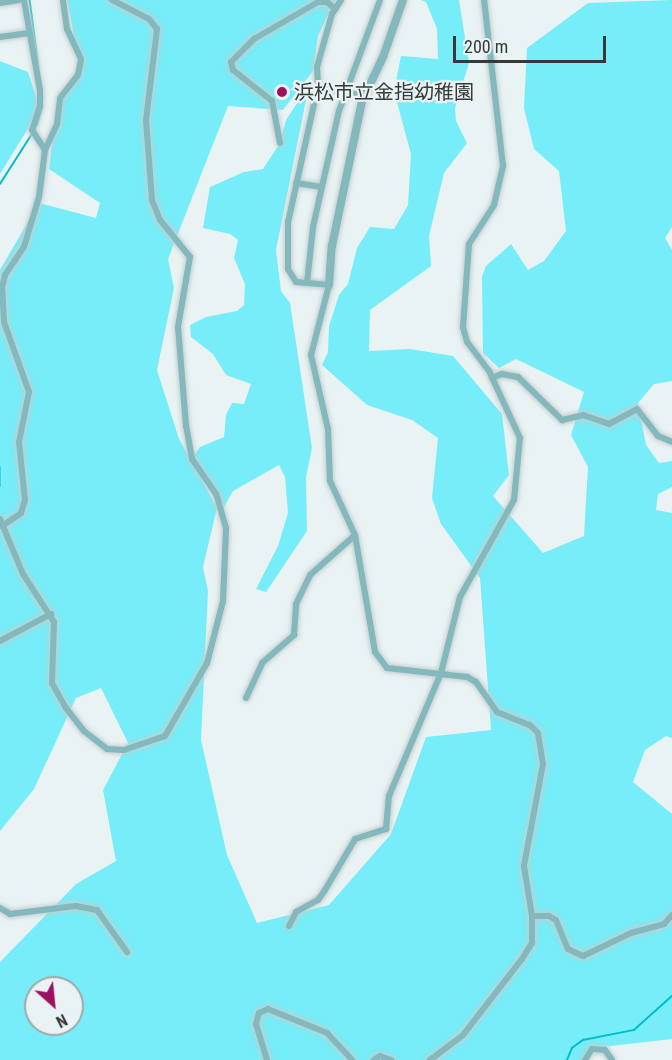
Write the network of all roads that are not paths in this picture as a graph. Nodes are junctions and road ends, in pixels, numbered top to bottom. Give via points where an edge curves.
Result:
1 (19, 0) edge
2 (24, 0) edge
3 (63, 0) edge
4 (112, 0) edge
5 (341, 0) edge
6 (380, 0) edge
7 (403, 0) edge
8 (484, 0) edge
9 (0, 3) edge
10 (335, 9) junction
11 (29, 33) junction
12 (0, 37) edge
13 (318, 86) junction
14 (344, 91) junction
15 (363, 96) junction
16 (280, 142) dead end
17 (45, 150) junction
18 (296, 183) junction
19 (322, 187) junction
20 (307, 283) junction
21 (329, 285) junction
22 (492, 378) junction
23 (672, 442) edge
24 (1, 523) edge
25 (355, 535) junction
26 (51, 614) junction
27 (0, 641) edge
28 (441, 673) junction
29 (246, 698) dead end
30 (0, 908) edge
31 (672, 915) edge
32 (532, 916) junction
33 (289, 926) dead end
34 (127, 952) dead end
35 (267, 1060) edge
36 (352, 1060) edge
37 (374, 1060) edge
38 (391, 1060) edge
39 (430, 1060) edge
40 (585, 1060) edge
41 (612, 1060) edge

1 - 9 street
2 - 11 street
3 - 17 street via 67,29 81,59 78,75 60,98 57,124
4 - 26 street via 149,19 157,29 146,120 152,200 160,220 190,257 178,327 186,426 192,459 225,515 225,585 207,663 180,716 162,739 124,750 100,746 57,696 50,668 54,631
5 - 10 street
6 - 14 street
7 - 15 street via 383,57
8 - 22 street via 503,166 494,206 469,244 464,327 467,342
10 - 13 street via 317,67
10 - 16 street via 327,2 318,2 254,39 231,62 233,70 272,101
11 - 12 street
11 - 17 street via 40,91 34,133
13 - 14 street
13 - 18 street
14 - 15 street
14 - 19 street
15 - 21 street via 332,246
17 - 24 street via 39,197 24,247 5,275 2,288 4,322 29,392 19,442 25,500 21,513
18 - 19 street
18 - 20 street via 288,222 288,269 293,281
19 - 20 street
20 - 21 street
21 - 25 street via 311,355 328,429 330,481
22 - 23 street via 502,374 518,377 562,420 583,415 609,424 637,409 658,436
22 - 28 street via 520,438 514,500 460,597
24 - 26 street via 23,574
25 - 28 street via 380,662 396,670
25 - 29 street via 310,575 296,604 294,635 262,663
26 - 27 street
28 - 32 street via 476,682 497,712 530,725 538,733 543,764 523,853
28 - 33 street via 396,776 389,796 386,829 355,839 318,900 296,912
30 - 34 street via 10,914 76,906 97,910
31 - 32 street via 664,924 631,933 583,956 568,949 556,920 549,915
32 - 39 street via 532,943 522,959 463,1035
35 - 36 street via 256,1024 259,1013 268,1009 327,1034
37 - 38 street via 380,1056
40 - 41 street via 592,1049 605,1050

